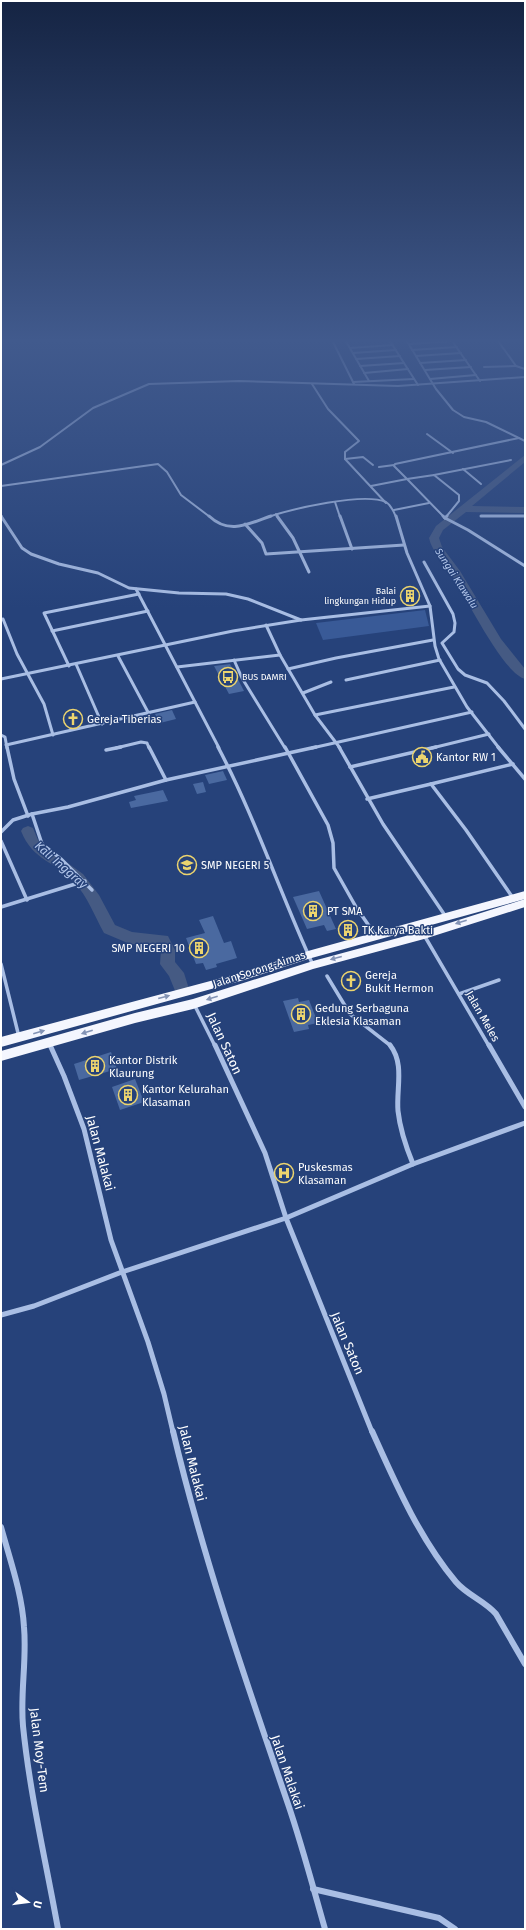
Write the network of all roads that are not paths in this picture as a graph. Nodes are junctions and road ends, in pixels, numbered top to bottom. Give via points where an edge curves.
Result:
1 (66, 428) edge
2 (346, 428) edge
3 (499, 428) edge
4 (427, 434) dead end
5 (519, 438) junction
6 (525, 441) edge
7 (453, 453) junction
8 (345, 459) junction
9 (511, 460) dead end
10 (394, 464) junction
11 (1, 465) edge
12 (373, 465) dead end
13 (379, 467) dead end
14 (463, 469) junction
15 (434, 475) junction
16 (407, 479) junction
17 (481, 484) dead end
18 (1, 486) edge
19 (371, 486) junction
20 (335, 502) junction
21 (386, 503) junction
22 (429, 503) junction
23 (394, 510) junction
24 (276, 514) junction
25 (1, 515) edge
26 (481, 516) dead end
27 (525, 516) edge
28 (448, 519) junction
29 (245, 524) junction
30 (404, 545) junction
31 (352, 549) junction
32 (299, 553) junction
33 (424, 562) dead end
34 (525, 566) edge
35 (310, 572) dead end
36 (136, 590) junction
37 (139, 594) junction
38 (430, 606) junction
39 (148, 611) junction
40 (3, 619) dead end
41 (301, 620) junction
42 (266, 625) junction
43 (52, 630) junction
44 (433, 640) junction
45 (165, 645) junction
46 (280, 655) junction
47 (118, 656) junction
48 (234, 660) junction
49 (440, 660) junction
50 (76, 664) junction
51 (69, 666) junction
52 (177, 667) junction
53 (288, 669) junction
54 (27, 674) junction
55 (1, 679) edge
56 (346, 680) dead end
57 (331, 682) dead end
58 (454, 687) junction
59 (303, 693) junction
60 (195, 702) junction
61 (472, 712) junction
62 (149, 714) junction
63 (315, 714) junction
64 (102, 724) junction
65 (525, 729) edge
66 (489, 734) junction
67 (1, 735) edge
68 (53, 735) junction
69 (337, 743) junction
70 (6, 745) junction
71 (106, 750) dead end
72 (289, 754) junction
73 (513, 764) junction
74 (350, 766) junction
75 (229, 767) junction
76 (525, 779) edge
77 (166, 780) junction
78 (431, 784) junction
79 (367, 799) junction
80 (30, 815) junction
81 (1, 832) edge
82 (1, 841) edge
83 (84, 882) junction
84 (92, 890) dead end
85 (525, 895) edge
86 (514, 898) junction
87 (27, 900) junction
88 (525, 903) edge
89 (1, 907) edge
90 (446, 917) junction
91 (424, 935) junction
92 (377, 936) junction
93 (311, 960) junction
94 (1, 964) edge
95 (328, 976) dead end
96 (499, 980) dead end
97 (459, 994) junction
98 (194, 1004) junction
99 (19, 1037) junction
100 (1, 1042) edge
101 (49, 1043) junction
102 (1, 1056) edge
103 (525, 1107) edge
104 (525, 1123) edge
105 (413, 1164) junction
106 (286, 1218) junction
107 (122, 1272) junction
108 (1, 1315) edge
109 (1, 1527) edge
110 (525, 1664) edge
111 (313, 1889) junction
112 (58, 1929) edge
113 (325, 1929) edge
114 (455, 1929) edge

1 - 11 street via 40,447
2 - 8 street via 359,442 345,452
3 - 5 street
4 - 7 street
5 - 6 street
5 - 7 street
7 - 10 street
8 - 12 street via 363,457
8 - 19 street
9 - 14 street
10 - 13 street
10 - 16 street
14 - 15 street
14 - 17 street
15 - 16 street
15 - 28 street via 460,498
16 - 19 street
16 - 22 street
18 - 29 street via 158,464 163,466 181,495 216,522 226,526
19 - 21 street
20 - 21 street
20 - 24 street
20 - 31 street
21 - 23 street
22 - 23 street
22 - 28 street
23 - 30 street
24 - 29 street
24 - 32 street via 293,538
25 - 36 street via 22,548 30,554 98,573 124,587
26 - 27 street
28 - 34 street
29 - 32 street via 262,543 265,553
30 - 31 street
30 - 38 street
31 - 32 street
32 - 35 street
33 - 65 street via 454,619 454,632 442,643 450,658 460,672 479,678 491,686
36 - 37 street
36 - 41 street via 226,594 248,599
37 - 39 street
37 - 43 street via 44,613
38 - 41 street
38 - 44 street
39 - 43 street
39 - 45 street
40 - 54 street
41 - 42 street
42 - 45 street
42 - 46 street
43 - 51 street
44 - 49 street
44 - 53 street
45 - 47 street
45 - 52 street
46 - 48 street
46 - 53 street
47 - 50 street
47 - 62 street
48 - 52 street
48 - 72 street
49 - 56 street
49 - 58 street
50 - 51 street
50 - 64 street
51 - 54 street
52 - 60 street
53 - 59 street
54 - 55 street
54 - 68 street via 44,704
57 - 59 street
58 - 61 street
58 - 63 street
59 - 63 street
60 - 62 street
60 - 75 street
61 - 66 street
61 - 69 street
62 - 64 street
63 - 69 street
64 - 68 street
66 - 73 street
66 - 74 street
67 - 70 street via 5,737
68 - 70 street
69 - 72 street
69 - 74 street
70 - 80 street via 14,779
71 - 77 street via 141,742 148,743
72 - 75 street
72 - 92 street via 328,826 333,843 334,868 356,907
73 - 76 street
73 - 78 street
74 - 79 street
75 - 77 street
75 - 93 street
77 - 80 street
78 - 79 street
78 - 86 street
79 - 90 street
80 - 81 street via 13,820
80 - 83 street via 42,844
82 - 87 street
83 - 84 street
83 - 87 street
85 - 86 highway, Jalan Sorong-Aimas
86 - 90 highway, Jalan Sorong-Aimas
87 - 89 street
88 -> 91 highway, Jalan Sorong-Aimas
90 - 92 highway, Jalan Sorong-Aimas
91 -> 93 highway, Jalan Sorong-Aimas
91 - 97 street, Jalan Meles
92 - 93 highway, Jalan Sorong-Aimas
93 -> 98 highway, Jalan Sorong-Aimas
99 -> 93 highway, Jalan Sorong-Aimas
94 - 99 street
95 - 105 street via 351,1015 394,1050 399,1070 400,1128
96 - 97 street
97 - 103 street, Jalan Meles
98 -> 101 highway, Jalan Sorong-Aimas
98 - 106 street, Jalan Saton via 256,1131 277,1184
99 - 100 highway, Jalan Sorong-Aimas
101 - 102 highway, Jalan Sorong-Aimas
101 - 107 street, Jalan Malakai via 84,1129 111,1240
104 - 105 street
105 - 106 street
106 - 107 street
106 - 110 street, Jalan Saton via 372,1431 398,1488 447,1571 458,1584 496,1614
107 - 108 street via 34,1306
107 - 111 street, Jalan Malakai via 148,1342 204,1549
109 - 112 street, Jalan Moy-Tem via 21,1598 25,1640 22,1709 24,1727
111 - 113 street, Jalan Malakai
111 - 114 street via 439,1918

